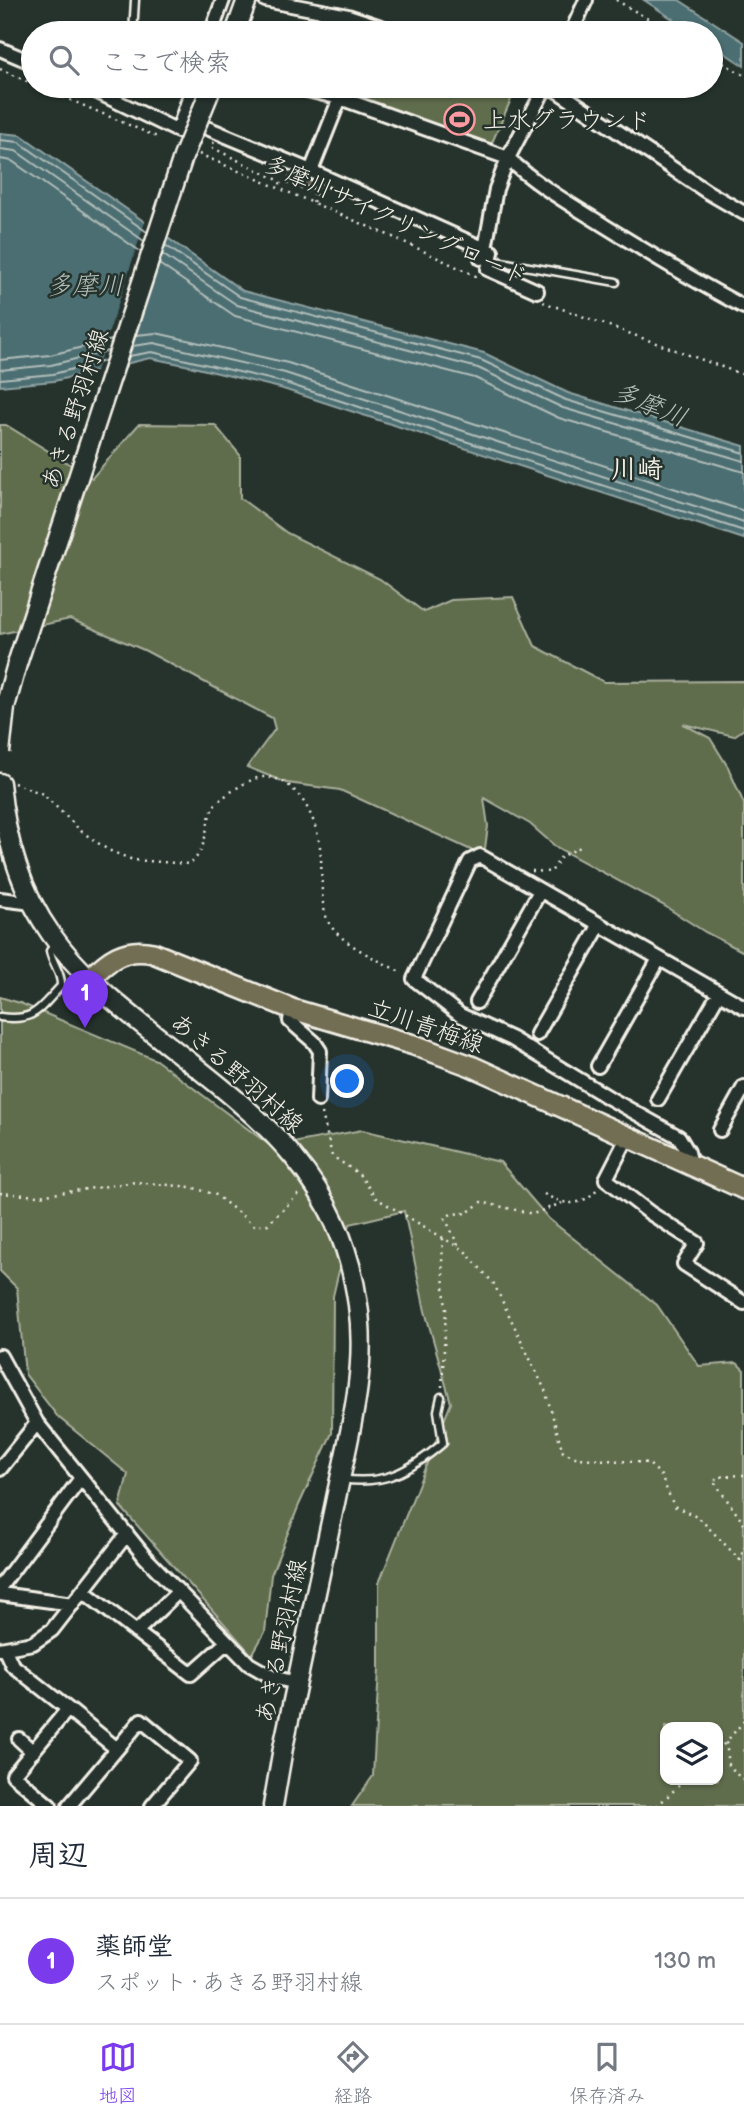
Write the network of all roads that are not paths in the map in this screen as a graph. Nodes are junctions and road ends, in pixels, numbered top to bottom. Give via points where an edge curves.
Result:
1 (135, 0) edge
2 (223, 0) edge
3 (247, 0) edge
4 (265, 0) edge
5 (586, 0) edge
6 (134, 21) edge
7 (215, 21) edge
8 (239, 21) edge
9 (363, 21) edge
10 (576, 21) edge
11 (0, 49) edge
12 (21, 58) edge
13 (110, 98) edge
14 (189, 98) edge
15 (207, 98) edge
16 (340, 98) joint
17 (542, 98) edge
18 (566, 98) edge
19 (183, 118) junction
20 (509, 158) junction
21 (311, 172) junction
22 (744, 213) edge
23 (485, 256) junction
24 (616, 282) dead end
25 (538, 296) road end
26 (744, 307) edge
27 (0, 752) edge
28 (5, 782) edge
29 (540, 891) junction
30 (0, 899) edge
31 (33, 903) junction
32 (599, 926) junction
33 (57, 943) junction
34 (659, 959) junction
35 (89, 979) junction
36 (719, 993) junction
37 (477, 1002) dead end
38 (744, 1007) edge
39 (292, 1009) junction
40 (0, 1017) edge
41 (537, 1034) dead end
42 (598, 1066) dead end
43 (744, 1087) edge
44 (658, 1099) dead end
45 (318, 1100) road end
46 (720, 1130) dead end
47 (628, 1136) junction
48 (691, 1165) junction
49 (744, 1189) edge
50 (744, 1303) edge
51 (0, 1356) edge
52 (441, 1398) road end
53 (37, 1423) junction
54 (0, 1469) edge
55 (81, 1478) junction
56 (340, 1479) junction
57 (127, 1534) junction
58 (0, 1587) edge
59 (83, 1591) junction
60 (178, 1592) junction
61 (0, 1594) edge
62 (74, 1604) junction
63 (136, 1632) junction
64 (226, 1643) junction
65 (3, 1649) edge
66 (297, 1683) junction
67 (68, 1709) junction
68 (19, 1740) dead end
69 (117, 1749) junction
70 (33, 1752) junction
71 (50, 1806) edge
72 (69, 1806) edge
73 (152, 1806) edge
74 (273, 1806) edge

1 - 6 lane
2 - 7 street
3 - 8 main road
4 - 9 street
5 - 10 street
11 - 12 street
13 - 19 street via 178,131
14 - 19 street
15 - 27 main road, あきる野羽村線, bridge via 183,157 17,664 5,707
16 - 20 street
16 - 21 street
17 - 20 street
18 - 22 street
19 - 21 street
20 - 23 street via 496,189
20 - 26 street via 571,205
21 - 23 street
23 - 24 lane
23 - 25 street via 488,269
28 - 31 main road, あきる野羽村線 via 6,828
29 - 32 street
29 - 37 street
29 - 48 street via 480,856 470,861 414,979 460,1014 512,1039 679,1137
30 - 31 street
31 - 33 main road, あきる野羽村線
32 - 34 street
32 - 41 street
33 - 35 main road, あきる野羽村線
33 - 40 lane via 50,951 61,986 32,1015
34 - 36 street
34 - 42 street
35 - 39 main road, 立川青梅線 via 113,958 144,951
35 - 56 main road, あきる野羽村線 via 265,1124 289,1149 327,1207 354,1280 361,1349 359,1384
36 - 38 street
36 - 44 street
39 - 45 street via 290,1021 320,1051
39 - 47 main road, 立川青梅線 via 471,1066
43 - 46 street
47 - 48 main road, 立川青梅線
47 - 50 street via 606,1179 697,1243 684,1264
48 - 49 main road, 立川青梅線
51 - 53 street
52 - 56 lane via 438,1411 443,1443 415,1466 371,1480
53 - 54 street
53 - 55 street
55 - 57 street
55 - 58 street
56 - 66 main road, あきる野羽村線
57 - 59 street
57 - 60 street
59 - 62 street
59 - 63 street
60 - 63 street
60 - 64 street
61 - 62 street
62 - 65 street via 33,1643
63 - 64 street via 191,1674
64 - 66 street via 263,1673
65 - 67 street via 12,1665
66 - 74 main road, あきる野羽村線
67 - 69 street
67 - 70 street
68 - 70 street
69 - 72 street
69 - 73 street via 142,1720 190,1761
70 - 71 street via 13,1775

